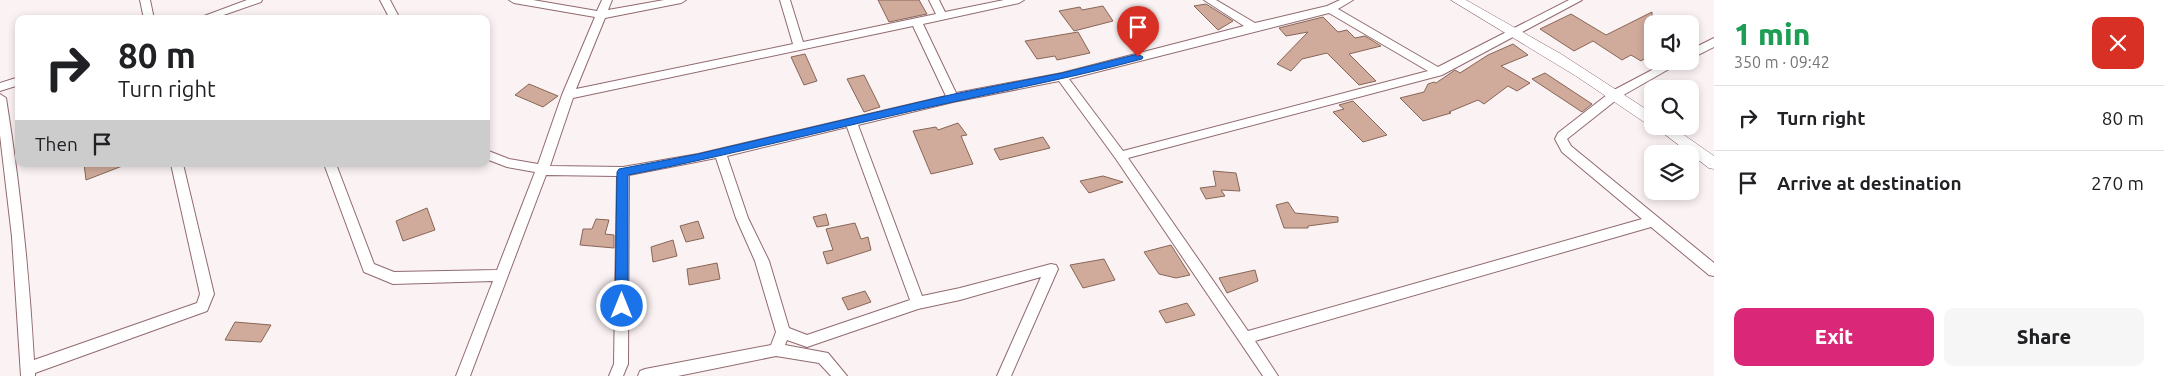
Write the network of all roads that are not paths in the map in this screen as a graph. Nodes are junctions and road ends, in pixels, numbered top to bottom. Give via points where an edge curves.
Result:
1 (145, 0) edge
2 (257, 0) edge
3 (385, 0) edge
4 (514, 0) edge
5 (607, 0) edge
6 (681, 0) edge
7 (785, 0) edge
8 (934, 0) edge
9 (1019, 0) edge
10 (1209, 0) edge
11 (1348, 0) edge
12 (1457, 0) edge
13 (1577, 0) edge
14 (1330, 9) junction
15 (148, 15) edge
16 (213, 15) edge
17 (394, 15) edge
18 (601, 15) junction
19 (942, 16) junction
20 (916, 22) junction
21 (1253, 27) junction
22 (1514, 32) junction
23 (1714, 42) edge
24 (799, 46) junction
25 (1699, 50) edge
26 (1661, 70) edge
27 (1438, 72) junction
28 (1062, 77) junction
29 (15, 82) edge
30 (0, 87) edge
31 (568, 94) junction
32 (1616, 94) junction
33 (0, 98) edge
34 (954, 98) junction
35 (1644, 114) edge
36 (851, 122) junction
37 (1674, 135) edge
38 (720, 152) junction
39 (490, 156) edge
40 (1120, 156) junction
41 (1714, 164) edge
42 (10, 167) edge
43 (178, 167) edge
44 (331, 167) edge
45 (542, 170) junction
46 (623, 172) junction
47 (1653, 221) junction
48 (1714, 270) edge
49 (502, 275) junction
50 (918, 303) junction
51 (783, 332) junction
52 (1245, 338) junction
53 (776, 350) junction
54 (28, 373) edge
55 (464, 376) edge
56 (616, 376) edge
57 (645, 376) edge
58 (840, 376) edge
59 (1004, 376) edge
60 (1271, 376) edge

1 - 15 street
2 - 16 street
3 - 17 street
4 - 18 street
5 - 18 street
6 - 18 street
7 - 24 street
8 - 19 street
9 - 19 street
10 - 21 street
11 - 14 street
12 - 22 street
13 - 22 street
14 - 21 street
14 - 27 street
18 - 31 street
19 - 20 street
20 - 24 street
20 - 34 street
21 - 28 street
22 - 27 street
22 - 32 street
23 - 25 street
24 - 31 street
26 - 32 street
27 - 40 street
28 - 34 street
28 - 40 street
29 - 30 street
31 - 45 street
32 - 35 street
32 - 47 street via 1561,139 1566,148
33 - 42 street
34 - 36 street
36 - 38 street
36 - 50 street
37 - 41 street
38 - 46 street
38 - 51 street via 742,218 762,260
39 - 45 street
40 - 52 street
42 - 54 street via 25,303
43 - 54 street via 207,294 202,307
44 - 49 street via 369,268 393,278
45 - 46 street
45 - 49 street
46 - 56 street via 621,364
47 - 48 street
47 - 52 street
49 - 55 street
50 - 51 street via 807,340
50 - 59 street via 1051,269
51 - 53 street
52 - 60 street
53 - 57 street
53 - 58 street via 823,357

